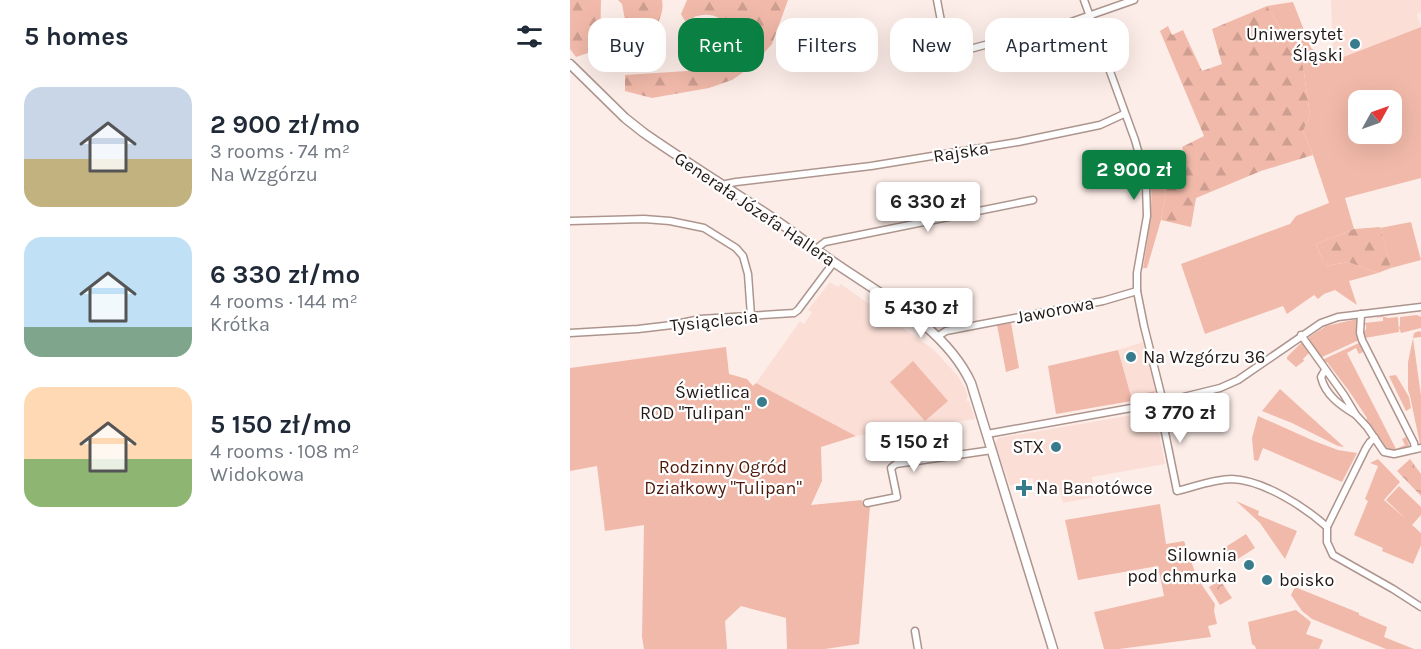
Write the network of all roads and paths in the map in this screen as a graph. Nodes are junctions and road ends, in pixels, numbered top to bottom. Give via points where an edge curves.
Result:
1 (937, 0) edge
2 (1084, 0) edge
3 (1134, 0) edge
4 (1090, 16) junction
5 (940, 18) edge
6 (973, 48) edge
7 (570, 64) edge
8 (1124, 114) junction
9 (724, 187) junction
10 (1033, 200) dead end
11 (570, 221) edge
12 (816, 249) junction
13 (834, 262) junction
14 (1137, 291) junction
15 (1421, 307) edge
16 (1361, 314) junction
17 (751, 316) junction
18 (570, 333) edge
19 (1301, 335) junction
20 (938, 337) junction
21 (1325, 370) junction
22 (1161, 403) junction
23 (1356, 415) junction
24 (987, 434) junction
25 (1375, 438) junction
26 (1418, 449) edge
27 (992, 450) junction
28 (867, 503) dead end
29 (1328, 527) junction
30 (1421, 607) edge
31 (915, 631) dead end
32 (918, 649) edge
33 (1053, 649) edge

1 - 5 street
2 - 4 street
3 - 4 street
4 - 6 street
4 - 8 street
7 - 9 street, Generała Józefa Hallera via 625,118
8 - 9 street, Rajska via 1100,125 1018,142 871,166 736,182
8 - 14 street via 1146,186 1147,216
9 - 12 street, Generała Józefa Hallera
10 - 12 street via 825,242
11 - 17 street via 644,219 704,228 743,256
12 - 13 street, Generała Józefa Hallera
13 - 17 street, Tysiąclecia via 794,313
13 - 20 street, Generała Józefa Hallera
14 - 20 street, Jaworowa via 946,331
14 - 22 street
15 - 16 street
16 - 19 street via 1321,322
16 - 26 street via 1362,340
17 - 18 street, Tysiąclecia
19 - 21 street
19 - 22 street via 1229,385
20 - 24 street, Generała Józefa Hallera via 967,373
21 - 23 street
21 - 23 street via 1321,377 1326,390
22 - 24 street
22 - 29 street via 1177,490 1241,480 1290,499
23 - 25 street
24 - 27 street, Generała Józefa Hallera
25 - 26 street via 1387,453
25 - 29 street via 1366,448
27 - 28 street via 896,464 891,468 897,497
27 - 33 street, Generała Józefa Hallera
29 - 30 street via 1327,542 1333,555
31 - 32 street

